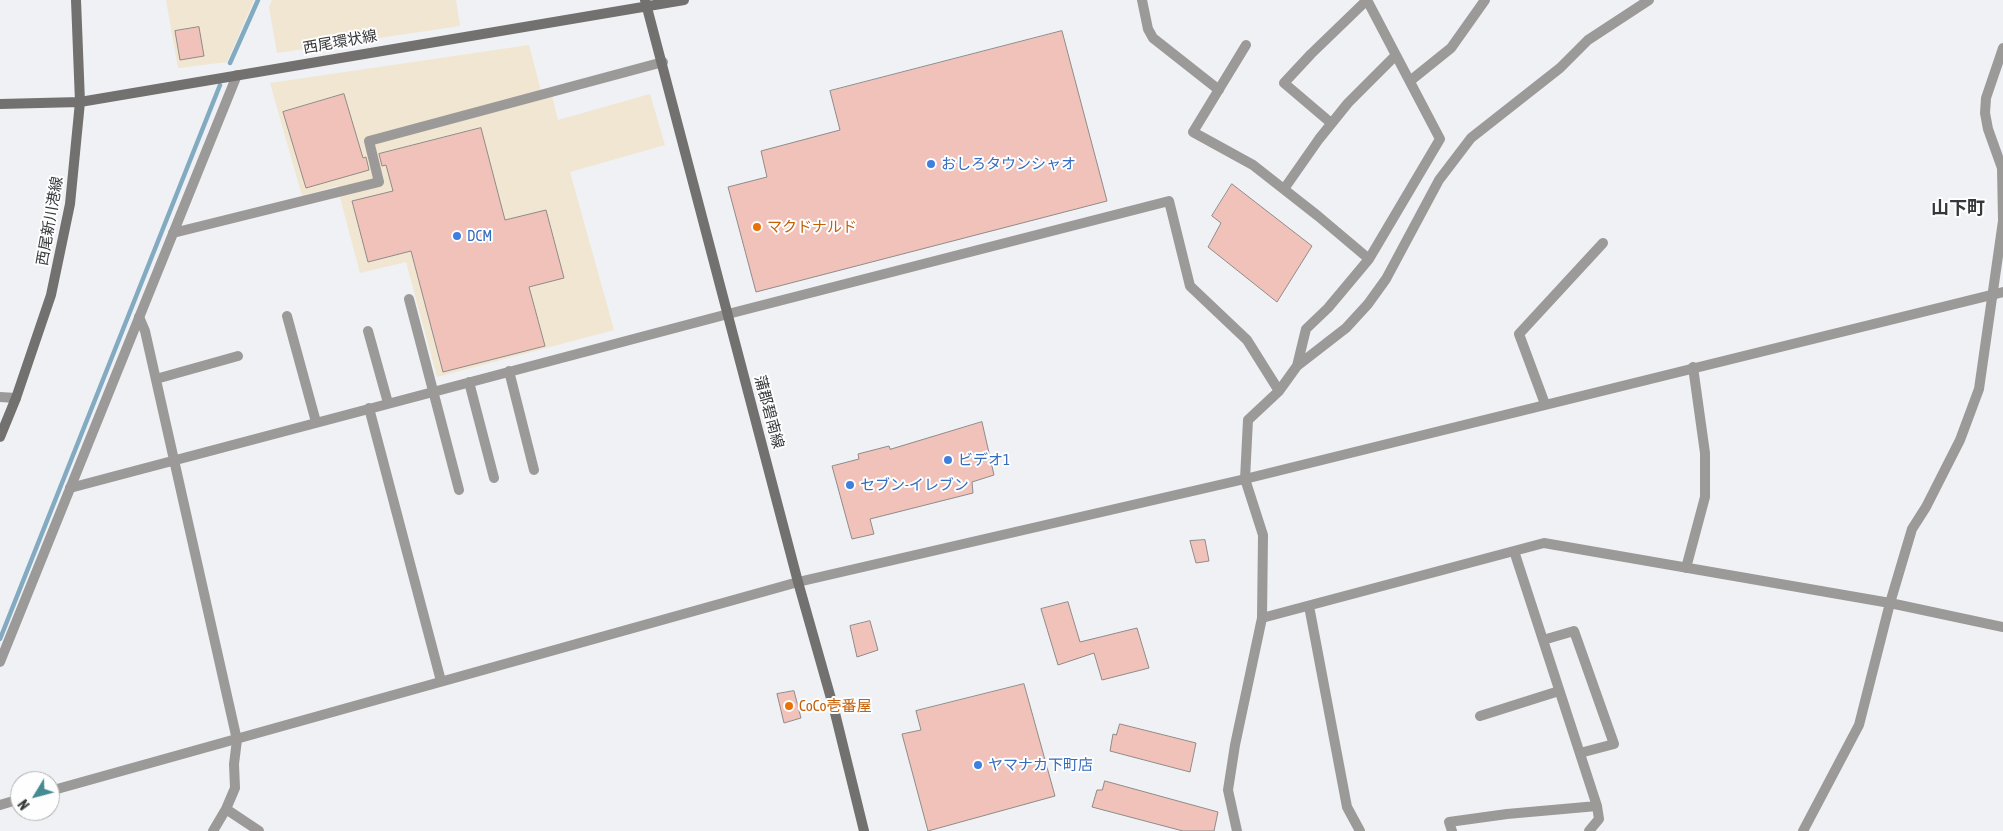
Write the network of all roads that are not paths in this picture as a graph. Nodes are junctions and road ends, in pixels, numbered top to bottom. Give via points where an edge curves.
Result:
1 (76, 0) edge
2 (684, 0) edge
3 (1142, 0) edge
4 (1367, 0) edge
5 (1485, 0) edge
6 (1649, 0) edge
7 (646, 3) edge
8 (1246, 45) dead end
9 (2003, 48) edge
10 (1396, 56) junction
11 (663, 62) junction
12 (237, 75) junction
13 (1410, 81) junction
14 (1219, 90) junction
15 (80, 102) junction
16 (0, 104) edge
17 (1332, 123) junction
18 (1284, 189) junction
19 (173, 233) junction
20 (1603, 242) dead end
21 (1369, 259) junction
22 (2003, 292) edge
23 (1991, 294) junction
24 (409, 299) dead end
25 (728, 314) junction
26 (286, 316) dead end
27 (139, 317) junction
28 (368, 330) dead end
29 (238, 356) dead end
30 (1297, 366) junction
31 (1694, 367) junction
32 (509, 371) junction
33 (156, 380) junction
34 (469, 382) junction
35 (434, 391) junction
36 (1279, 391) junction
37 (0, 397) edge
38 (16, 398) junction
39 (388, 403) junction
40 (1545, 404) junction
41 (369, 408) junction
42 (316, 422) junction
43 (0, 437) edge
44 (174, 461) junction
45 (534, 470) dead end
46 (494, 478) dead end
47 (1245, 479) junction
48 (70, 488) junction
49 (459, 490) dead end
50 (1514, 551) junction
51 (1686, 568) junction
52 (798, 582) junction
53 (1890, 603) junction
54 (1309, 606) junction
55 (1262, 618) junction
56 (2003, 626) edge
57 (1543, 640) junction
58 (0, 662) edge
59 (441, 681) junction
60 (1560, 691) junction
61 (1480, 716) dead end
62 (237, 740) junction
63 (1580, 753) junction
64 (60, 788) edge
65 (1597, 806) junction
66 (226, 809) junction
67 (213, 831) edge
68 (259, 831) edge
69 (864, 831) edge
70 (1237, 831) edge
71 (1360, 831) edge
72 (1452, 831) edge
73 (1589, 831) edge
74 (1803, 831) edge

1 - 15 main road, 西尾新川港線
2 - 7 main road, 西尾環状線
3 - 14 street via 1153,38
4 - 10 street
4 - 17 street via 1284,83
5 - 13 street via 1451,48
6 - 30 street via 1588,40 1560,68 1471,138 1439,180 1386,279 1368,304 1346,328
7 - 11 main road, 蒲郡碧南線
7 - 12 main road, 西尾環状線
8 - 14 street
9 - 23 street via 1986,98 1985,113 2002,168 2003,221
10 - 13 street
10 - 17 street via 1348,102
11 - 19 street via 368,141 379,182
11 - 25 main road, 蒲郡碧南線
12 - 15 main road, 西尾環状線
12 - 19 street
13 - 21 street via 1440,139
14 - 18 street via 1193,132 1253,166
15 - 16 main road, 西尾環状線
15 - 38 main road, 西尾新川港線 via 70,204 51,295
17 - 18 street
18 - 21 street
19 - 27 street
20 - 40 street via 1519,334
21 - 30 street via 1306,329
22 - 23 street
23 - 31 street
23 - 53 street via 1979,389 1960,440 1912,529
24 - 35 street
25 - 32 street
25 - 36 street via 1169,201 1190,286 1247,340
25 - 52 main road, 蒲郡碧南線
26 - 42 street
27 - 33 street
27 - 48 street
28 - 39 street
29 - 33 street
30 - 36 street
31 - 40 street
31 - 51 street via 1705,453 1705,496
32 - 34 street
32 - 45 street
33 - 44 street
34 - 35 street
34 - 46 street
35 - 39 street
35 - 49 street
36 - 47 street via 1248,420
37 - 38 street
38 - 43 main road, 西尾新川港線
39 - 41 street
40 - 47 street
41 - 42 street
41 - 59 street
42 - 44 street
44 - 48 street
44 - 62 street
47 - 52 street
47 - 55 street via 1262,535
48 - 58 street
50 - 51 street via 1544,543
50 - 54 street
50 - 57 street
51 - 53 street
52 - 59 street
52 - 69 main road, 蒲郡碧南線
53 - 56 street
53 - 74 street via 1859,726
54 - 55 street
54 - 71 street via 1347,807
55 - 70 street via 1228,790
57 - 60 street
57 - 63 street via 1574,631 1614,744
59 - 62 street
60 - 61 street
60 - 63 street
62 - 64 street
62 - 66 street via 235,788
63 - 65 street
65 - 72 street via 1449,822
65 - 73 street via 1598,819
66 - 67 street
66 - 68 street

